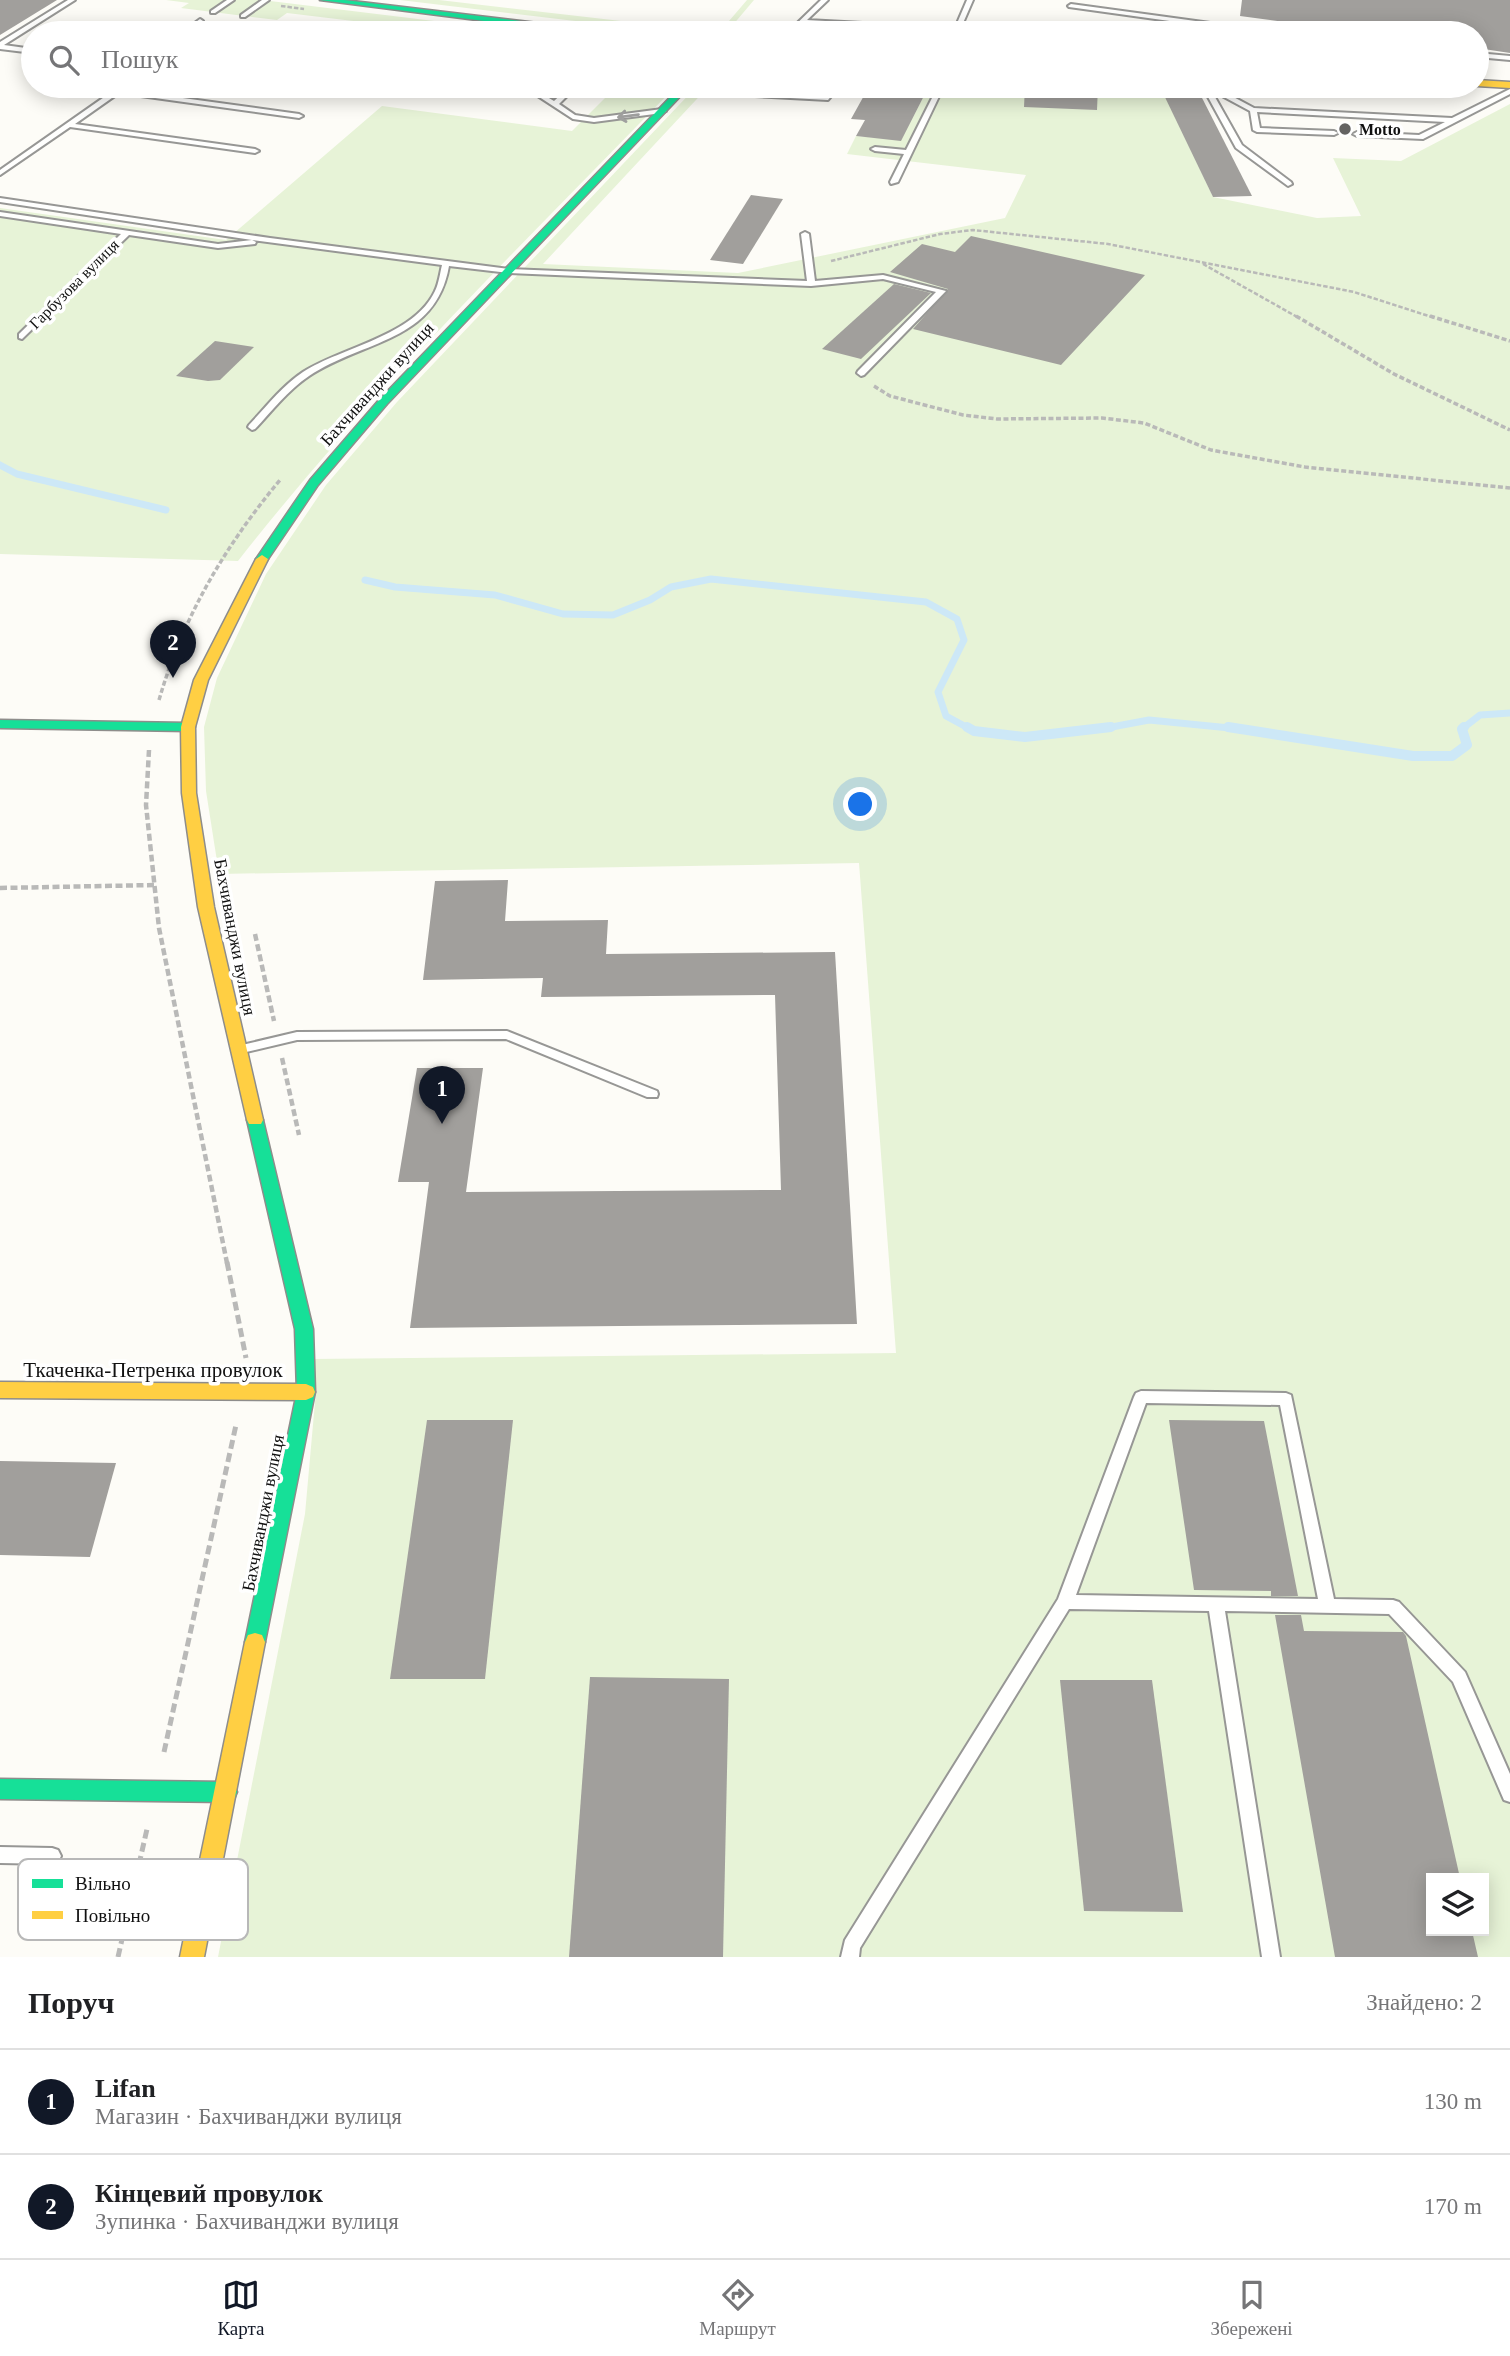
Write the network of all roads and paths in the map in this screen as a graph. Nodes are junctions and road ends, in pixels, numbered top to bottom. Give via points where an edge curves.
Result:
1 (72, 0) edge
2 (231, 0) edge
3 (266, 0) edge
4 (325, 0) edge
5 (825, 0) edge
6 (970, 0) edge
7 (1076, 0) edge
8 (213, 12) dead end
9 (243, 16) dead end
10 (39, 21) edge
11 (499, 21) edge
12 (804, 21) edge
13 (961, 21) edge
14 (1181, 21) edge
15 (21, 33) edge
16 (0, 46) edge
17 (21, 49) edge
18 (1489, 56) edge
19 (1510, 58) edge
20 (1489, 84) edge
21 (1510, 85) edge
22 (1510, 91) edge
23 (1489, 97) edge
24 (1498, 97) junction
25 (108, 98) edge
26 (162, 98) edge
27 (544, 98) edge
28 (561, 98) edge
29 (674, 98) edge
30 (935, 98) edge
31 (1213, 98) edge
32 (1230, 98) edge
33 (554, 105) junction
34 (1254, 110) junction
35 (662, 111) junction
36 (299, 116) dead end
37 (1454, 120) junction
38 (70, 125) junction
39 (1334, 133) dead end
40 (1357, 134) dead end
41 (875, 149) dead end
42 (255, 151) dead end
43 (909, 152) junction
44 (0, 173) edge
45 (894, 182) dead end
46 (1288, 184) dead end
47 (0, 200) edge
48 (0, 214) edge
49 (127, 233) junction
50 (805, 234) dead end
51 (270, 240) junction
52 (1196, 260) junction
53 (446, 263) junction
54 (809, 266) junction
55 (509, 271) junction
56 (811, 284) junction
57 (22, 336) dead end
58 (1510, 341) edge
59 (861, 373) joint
60 (252, 427) dead end
61 (1510, 430) edge
62 (1510, 488) edge
63 (0, 724) edge
64 (152, 726) junction
65 (188, 727) junction
66 (155, 885) junction
67 (0, 888) edge
68 (255, 934) dead end
69 (274, 1021) dead end
70 (238, 1050) junction
71 (652, 1094) dead end
72 (0, 1390) edge
73 (306, 1392) junction
74 (242, 1394) junction
75 (1065, 1602) junction
76 (1216, 1604) junction
77 (1327, 1606) junction
78 (0, 1789) edge
79 (155, 1791) junction
80 (226, 1793) junction
81 (1510, 1794) edge
82 (0, 1855) edge
83 (52, 1856) dead end
84 (140, 1859) edge
85 (212, 1859) edge
86 (850, 1957) edge
87 (1271, 1957) edge

1 - 10 lane
2 - 8 lane
3 - 9 lane
4 - 11 street
5 - 12 lane
6 - 13 lane
7 - 14 lane via 1071,6
15 - 16 lane
16 - 17 lane
18 - 19 lane
20 - 21 street
22 - 24 lane
23 - 24 path
24 - 37 lane
25 - 38 lane
26 - 36 lane
27 - 33 lane
28 - 33 lane
29 - 35 street, Бахчиванджи вулиця
30 - 43 lane
31 - 46 lane via 1239,146
32 - 34 lane
35 -> 33 lane via 594,120 573,117
34 - 37 lane
34 - 39 lane via 1257,130
35 - 55 street, Бахчиванджи вулиця
37 - 40 lane via 1420,137
38 - 42 lane
38 - 44 lane
41 - 43 lane
43 - 45 lane
47 - 51 lane
48 - 49 lane
49 - 51 lane via 218,246
49 - 57 lane, Гарбузова вулиця
50 - 54 lane
51 - 53 lane
52 - 54 path via 1108,244 973,230
52 - 58 path via 1354,292
52 - 61 path via 1359,354
53 - 55 lane
53 - 60 lane via 438,295 413,322 303,375
54 - 56 lane
55 - 56 lane
55 - 65 street, Бахчиванджи вулиця via 383,402 314,483 252,573 202,677
56 - 59 lane via 883,277 943,291
59 - 62 path via 890,396 963,415 1143,423 1211,450 1305,467
63 - 64 street
64 - 65 street
64 - 66 path via 146,805
65 - 70 street, Бахчиванджи вулиця via 189,793 206,907
66 - 67 path
66 - 74 path via 159,928 247,1361
68 - 69 path
70 - 71 lane via 297,1036 507,1035
70 - 73 street, Бахчиванджи вулиця via 304,1329
72 - 74 street, Ткаченка-Петренка провулок
73 - 74 street, Ткаченка-Петренка провулок
73 - 80 street, Бахчиванджи вулиця
74 - 79 path
75 - 76 lane
75 - 77 lane via 1141,1397 1286,1399
75 - 86 lane via 851,1946
76 - 77 lane
76 - 87 lane
77 - 81 lane via 1393,1607 1459,1677
78 - 79 street
79 - 80 street
79 - 84 path
80 - 85 street, Бахчиванджи вулиця
82 - 83 lane

